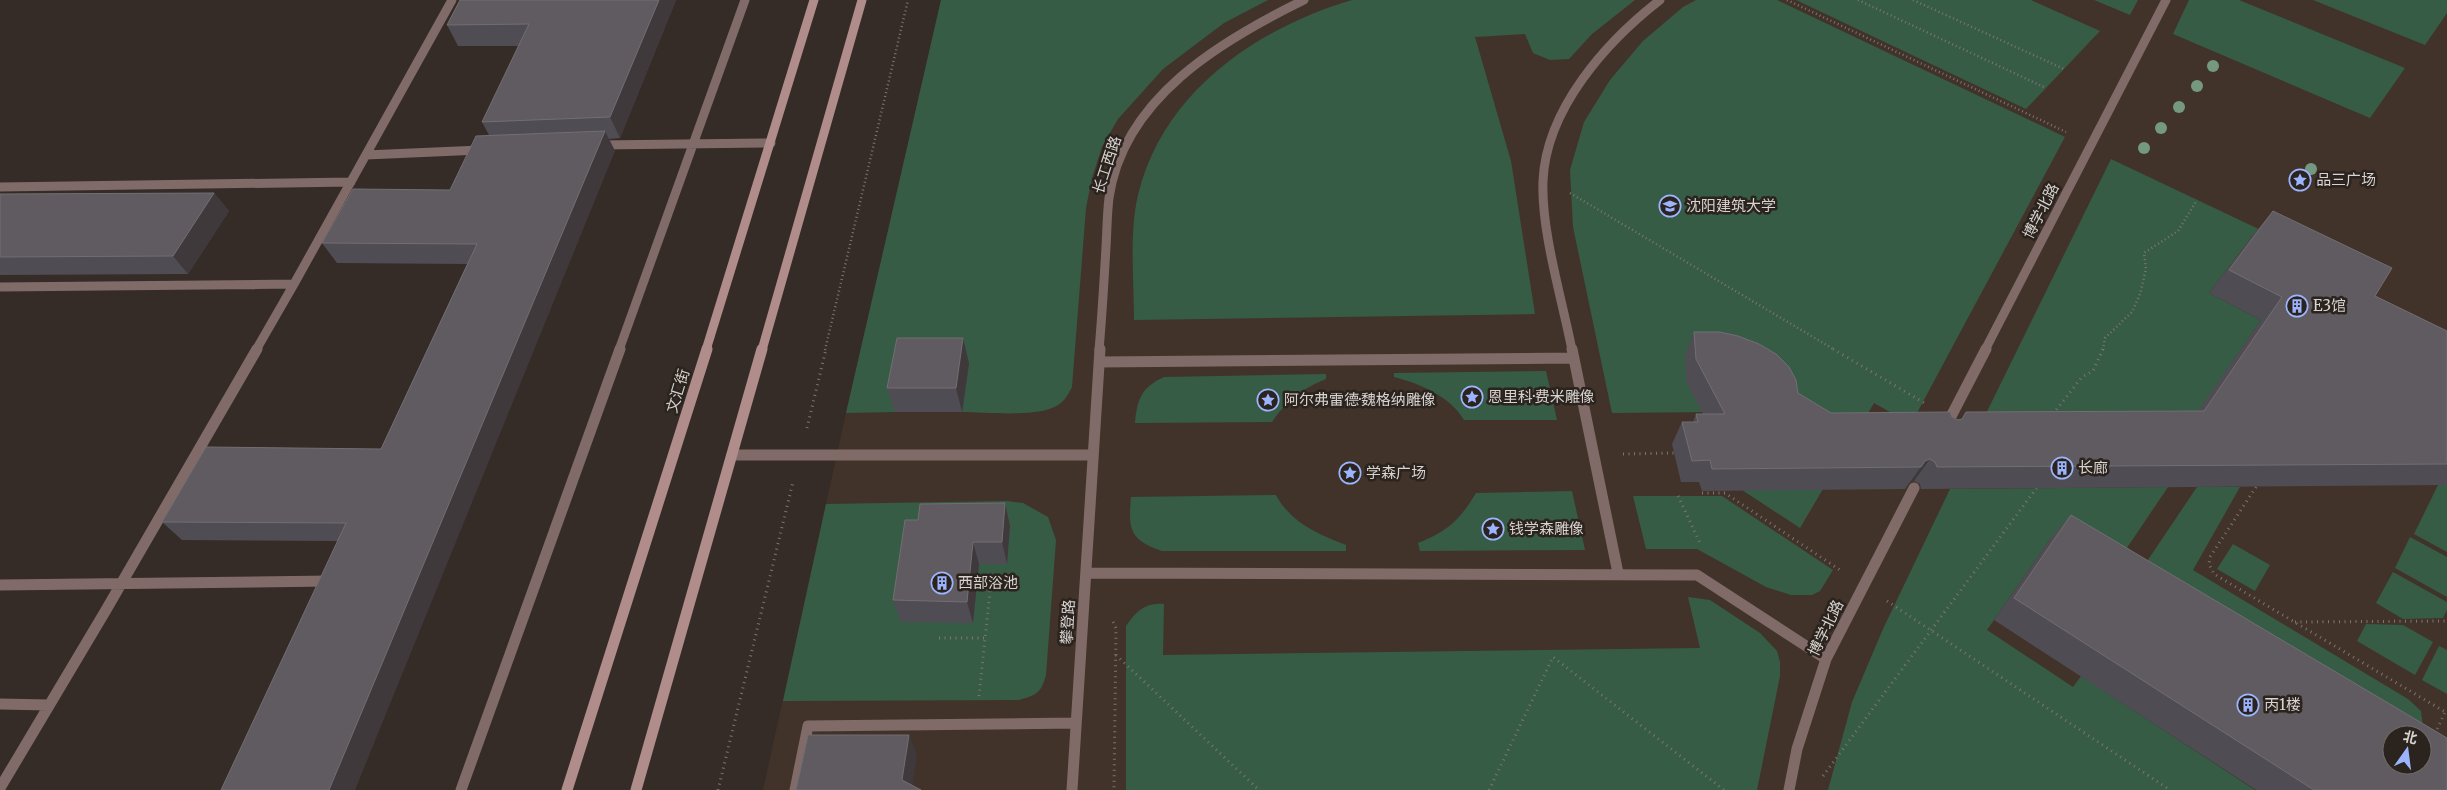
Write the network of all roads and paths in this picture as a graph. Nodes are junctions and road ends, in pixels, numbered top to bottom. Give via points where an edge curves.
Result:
1 (452, 0) edge
2 (745, 0) edge
3 (814, 0) edge
4 (862, 0) edge
5 (908, 0) edge
6 (1304, 0) edge
7 (1660, 0) edge
8 (1787, 0) edge
9 (1858, 0) edge
10 (1913, 0) edge
11 (2166, 0) edge
12 (2064, 69) dead end
13 (2046, 88) dead end
14 (694, 143) junction
15 (771, 143) junction
16 (2092, 144) junction
17 (589, 146) edge
18 (492, 150) edge
19 (366, 155) junction
20 (1544, 178) junction
21 (350, 182) junction
22 (0, 187) edge
23 (2197, 200) dead end
24 (294, 284) junction
25 (0, 288) edge
26 (1572, 358) junction
27 (1099, 362) junction
28 (1950, 418) junction
29 (2050, 420) edge
30 (1942, 435) edge
31 (732, 455) junction
32 (800, 455) junction
33 (1093, 455) junction
34 (2040, 483) edge
35 (2256, 487) edge
36 (1914, 488) edge
37 (1702, 493) edge
38 (1678, 496) dead end
39 (1701, 545) dead end
40 (992, 573) edge
41 (1086, 573) junction
42 (1618, 573) junction
43 (331, 581) edge
44 (122, 583) junction
45 (0, 585) edge
46 (1864, 586) junction
47 (1112, 620) dead end
48 (2447, 621) edge
49 (2293, 622) junction
50 (1931, 630) junction
51 (939, 638) edge
52 (985, 638) junction
53 (1116, 655) junction
54 (1826, 659) junction
55 (0, 704) edge
56 (49, 705) junction
57 (2446, 713) edge
58 (1076, 722) junction
59 (976, 724) junction
60 (2433, 737) edge
61 (1818, 782) dead end
62 (0, 788) edge
63 (461, 790) edge
64 (567, 790) edge
65 (636, 790) edge
66 (718, 790) edge
67 (795, 790) edge
68 (1072, 790) edge
69 (1114, 790) edge
70 (1259, 790) edge
71 (1489, 790) edge
72 (1724, 790) edge
73 (1788, 790) edge
74 (2170, 790) edge

1 - 19 lane
2 - 14 lane
3 - 15 street, 文汇街
4 - 31 street
5 - 32 path
6 - 27 lane, 长工西路 via 1251,25 1205,56 1164,92 1132,134 1109,197
7 - 20 lane via 1629,24 1601,54 1580,84 1554,133
8 - 16 path
9 - 13 path
10 - 12 path
11 - 16 lane, 博学北路
14 - 15 lane
14 - 17 lane
14 - 63 lane
15 - 64 street, 文汇街
16 - 28 lane, 博学北路
18 - 19 lane
19 - 21 lane
20 - 26 lane via 1546,222
20 - 28 path
21 - 22 lane
21 - 24 lane
23 - 29 path via 2177,232 2144,253 2146,269 2132,312 2105,338 2098,364 2069,391
24 - 25 lane
24 - 44 lane
26 - 27 lane
26 - 42 lane
27 - 33 lane, 长工西路
28 - 30 lane, 博学北路
31 - 32 lane
31 - 65 street
32 - 33 lane
32 - 66 path
33 - 41 lane, 攀登路
34 - 50 path
35 - 49 path via 2210,557 2209,564 2214,574 2225,582
36 - 46 lane, 博学北路
37 - 46 path via 1725,492
38 - 39 path
40 - 52 path
41 - 42 lane
41 - 58 lane, 攀登路
42 - 54 lane via 1697,575
43 - 44 lane
44 - 45 lane
44 - 56 lane
46 - 50 path
46 - 54 lane, 博学北路
47 - 53 path via 1116,628
48 - 49 path
49 - 57 path
50 - 61 path
50 - 74 path
51 - 52 path
52 - 59 path
53 - 69 path
53 - 70 path
54 - 73 lane, 博学北路 via 1797,749
55 - 56 lane
56 - 62 lane
57 - 60 path
58 - 59 lane
58 - 68 lane, 攀登路
59 - 67 lane via 808,726
71 - 72 path via 1553,657

